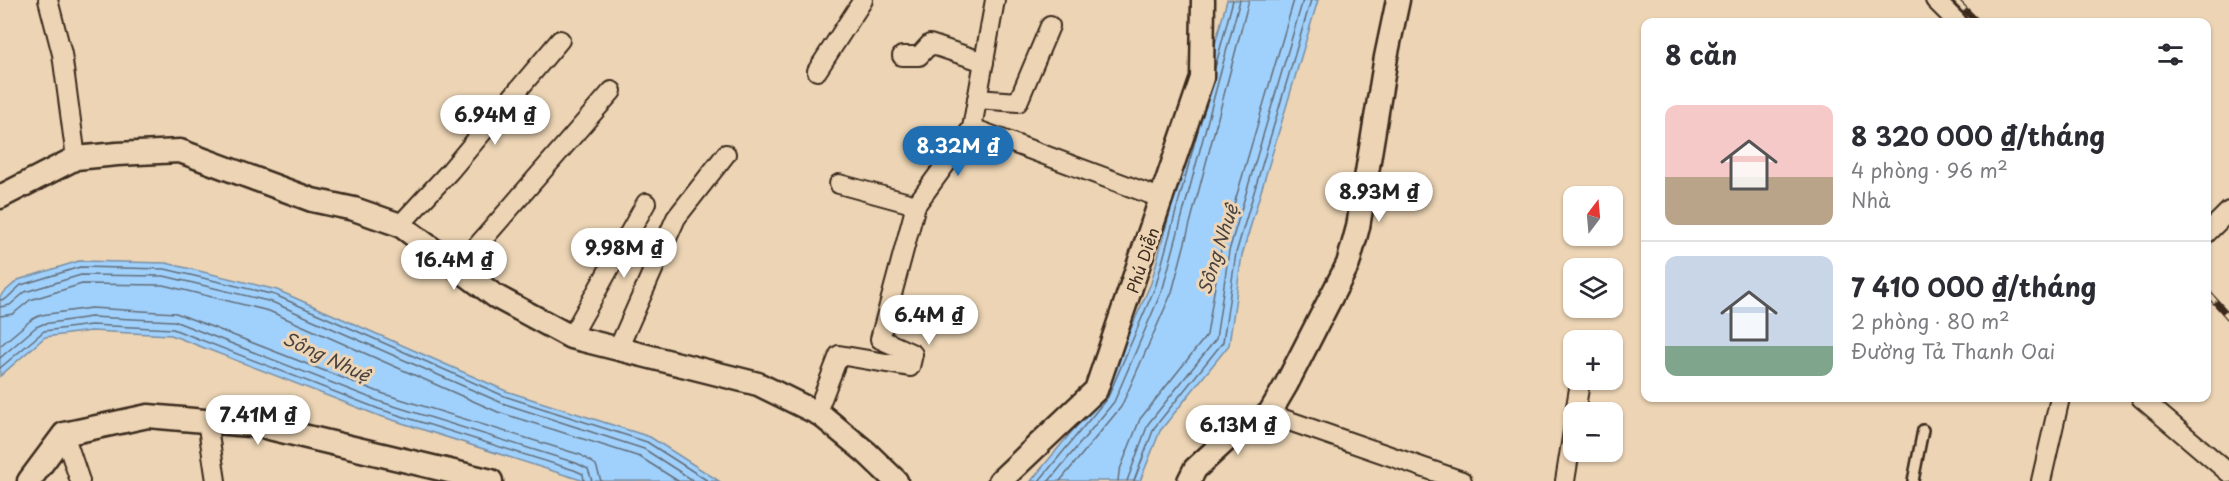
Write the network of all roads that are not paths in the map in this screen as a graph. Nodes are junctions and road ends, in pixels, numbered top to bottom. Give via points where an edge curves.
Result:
1 (48, 0) edge
2 (863, 0) edge
3 (995, 0) edge
4 (1203, 0) edge
5 (1398, 0) edge
6 (1935, 0) edge
7 (1953, 18) edge
8 (1050, 26) dead end
9 (560, 40) dead end
10 (902, 56) dead end
11 (984, 62) junction
12 (817, 71) dead end
13 (612, 91) dead end
14 (977, 99) junction
15 (972, 128) junction
16 (726, 154) dead end
17 (76, 159) junction
18 (839, 184) dead end
19 (0, 197) edge
20 (1163, 199) junction
21 (646, 203) dead end
22 (916, 205) junction
23 (2229, 211) edge
24 (400, 225) junction
25 (2211, 229) edge
26 (458, 268) junction
27 (571, 337) junction
28 (618, 349) junction
29 (2059, 402) edge
30 (2146, 402) edge
31 (817, 412) junction
32 (1269, 414) junction
33 (207, 421) junction
34 (1923, 430) dead end
35 (64, 434) junction
36 (1567, 462) edge
37 (2229, 473) edge
38 (29, 481) edge
39 (80, 481) edge
40 (216, 481) edge
41 (491, 481) edge
42 (896, 481) edge
43 (1000, 481) edge
44 (1189, 481) edge
45 (1462, 481) edge
46 (1564, 481) edge
47 (1913, 481) edge
48 (2040, 481) edge

1 - 17 street via 62,54
2 - 12 street
3 - 11 street
4 - 20 street, Phú Diễn via 1202,78
5 - 32 street via 1348,264
6 - 7 street
8 - 14 street via 1018,102
9 - 24 street
10 - 11 street via 919,56 930,44
11 - 14 street
13 - 26 street
14 - 15 street
15 - 20 street
15 - 22 street
16 - 28 street via 676,218
17 - 19 street
17 - 24 street via 180,151 312,200
18 - 22 street
20 - 43 street, Phú Diễn via 1096,390
21 - 27 street
22 - 31 street via 880,339 913,354 910,368 840,354
23 - 25 street
24 - 26 street
26 - 27 street via 495,296
27 - 28 street
28 - 31 street via 758,384
29 - 48 street
30 - 37 street
31 - 42 street
32 - 44 street via 1236,431 1195,469
32 - 45 street
33 - 35 street via 148,416
33 - 40 street
33 - 41 street via 261,426
34 - 47 lane
35 - 38 street
35 - 39 street
36 - 46 street

